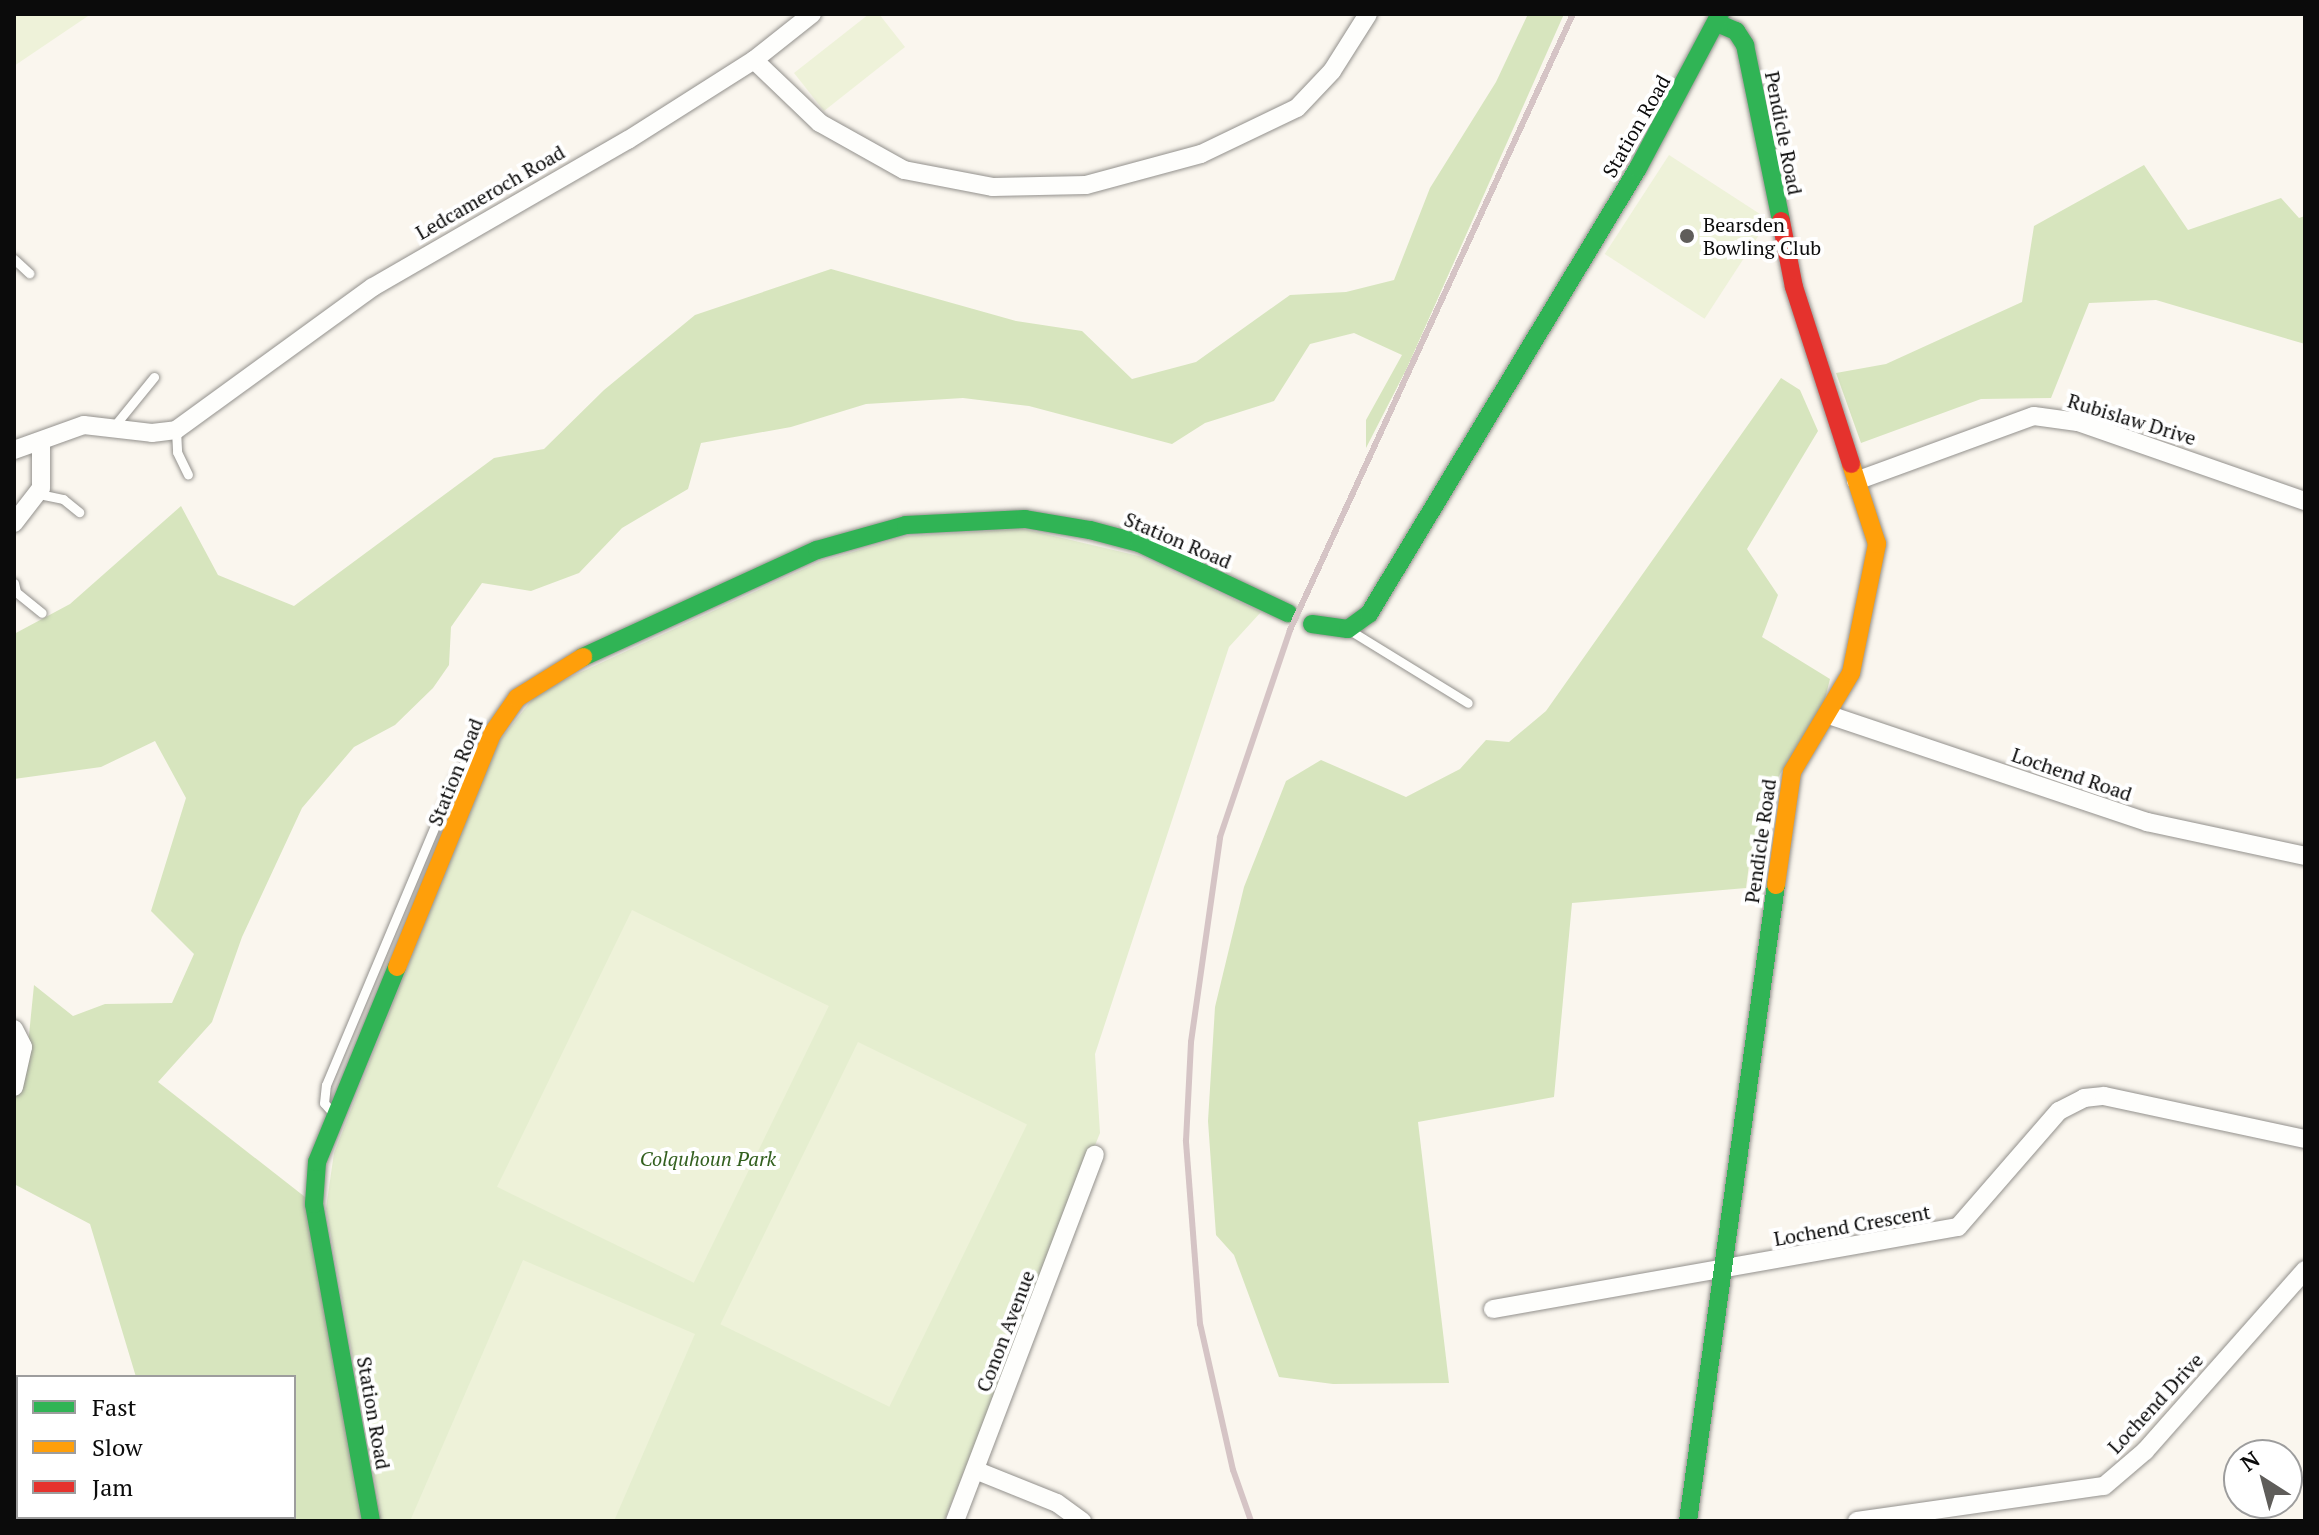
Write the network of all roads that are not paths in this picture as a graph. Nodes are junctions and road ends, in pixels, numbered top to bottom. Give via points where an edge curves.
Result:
1 (812, 14) edge
2 (1368, 14) edge
3 (1718, 18) edge
4 (754, 60) junction
5 (14, 259) edge
6 (29, 273) dead end
7 (154, 377) dead end
8 (115, 425) junction
9 (176, 430) junction
10 (41, 442) junction
11 (14, 450) edge
12 (188, 475) dead end
13 (1856, 481) junction
14 (39, 494) junction
15 (2305, 501) edge
16 (79, 512) dead end
17 (14, 523) edge
18 (14, 583) edge
19 (42, 613) dead end
20 (1288, 613) dead end
21 (1312, 624) dead end
22 (1348, 629) junction
23 (1468, 703) dead end
24 (1829, 715) junction
25 (2305, 856) edge
26 (14, 1029) edge
27 (14, 1087) edge
28 (2305, 1139) edge
29 (1095, 1155) dead end
30 (1725, 1270) junction
31 (2305, 1270) edge
32 (1493, 1309) dead end
33 (975, 1470) junction
34 (371, 1521) edge
35 (955, 1521) edge
36 (1082, 1521) edge
37 (1688, 1521) edge
38 (1857, 1521) edge

1 - 4 street, Ledcameroch Road
2 - 4 street via 1315,91 1268,125 1143,173 1046,188 949,181 873,157 820,123
3 - 13 street, Pendicle Road via 1745,45 1794,287
3 - 22 street, Station Road via 1638,168 1378,600
4 - 9 street, Ledcameroch Road via 628,140 383,280
5 - 6 lane
7 - 8 lane
8 - 9 street via 152,433
8 - 10 street via 84,425
9 - 12 lane via 177,452
10 - 11 street
10 - 14 street
13 - 15 street, Rubislaw Drive via 2034,416 2078,422
13 - 24 street, Pendicle Road via 1877,544 1876,571 1851,673
14 - 16 lane via 63,499
14 - 17 street
18 - 19 lane via 16,592
20 - 34 street, Station Road via 1139,543 1090,530 1025,519 906,525 817,550 564,666 517,698 501,718 317,1162 314,1204
21 - 22 street
22 - 23 lane
24 - 25 street, Lochend Road via 2147,822
24 - 30 street, Pendicle Road via 1792,772
26 - 27 street via 23,1047
28 - 30 street, Lochend Crescent via 2104,1096 2084,1098 2059,1111 1958,1227
29 - 33 street, Conon Avenue
30 - 32 street, Lochend Crescent
30 - 37 street, Pendicle Road
31 - 38 street, Lochend Drive via 2145,1451 2104,1486
33 - 35 street, Conon Avenue
33 - 36 street via 1057,1503

